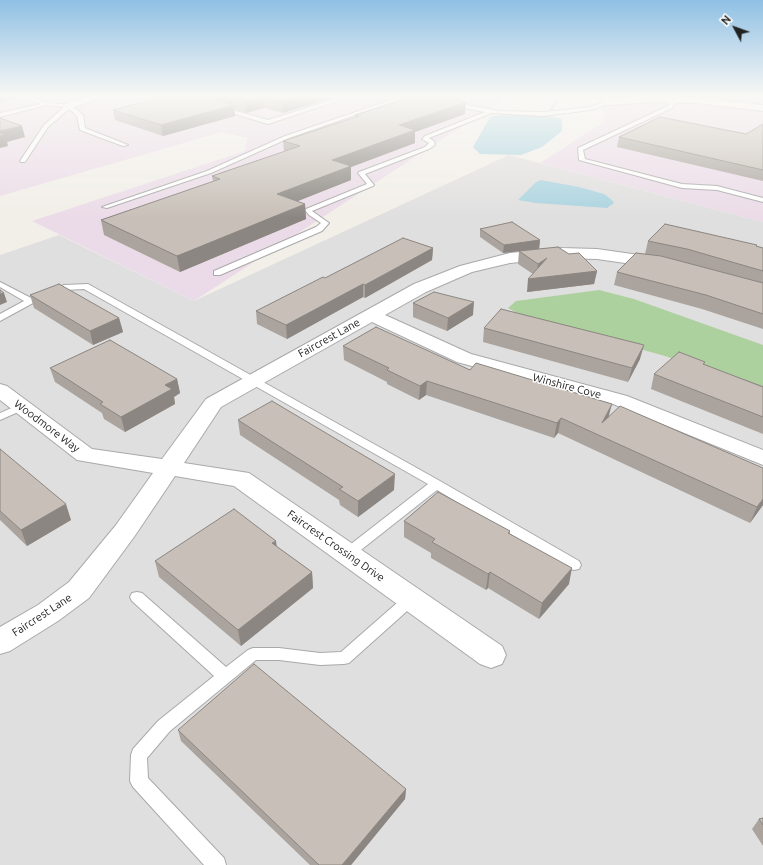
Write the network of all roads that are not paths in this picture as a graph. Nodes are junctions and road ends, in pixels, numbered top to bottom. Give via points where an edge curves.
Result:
1 (39, 137) edge
2 (104, 137) edge
3 (286, 137) edge
4 (427, 137) edge
5 (605, 137) edge
6 (125, 145) dead end
7 (23, 161) dead end
8 (763, 200) edge
9 (105, 207) dead end
10 (676, 266) edge
11 (216, 273) dead end
12 (0, 284) edge
13 (30, 301) junction
14 (371, 315) junction
15 (0, 318) edge
16 (252, 381) junction
17 (0, 390) edge
18 (21, 407) junction
19 (0, 417) edge
20 (763, 458) edge
21 (168, 469) junction
22 (436, 484) junction
23 (347, 554) junction
24 (574, 565) dead end
25 (137, 598) dead end
26 (411, 599) junction
27 (0, 642) edge
28 (491, 655) dead end
29 (225, 676) junction
30 (217, 865) edge

1 - 7 lane
2 - 6 lane
3 - 9 lane via 209,172
4 - 11 lane via 425,139 432,142 428,148 361,173 371,185 308,210 325,223 319,229
5 - 8 lane via 580,149 582,160 682,186 717,188
10 - 14 street, Faircrest Lane via 597,254 561,253 510,258 466,269 420,288
12 - 13 lane
13 - 15 lane
13 - 16 lane via 64,288 84,286
14 - 16 street, Faircrest Lane
14 - 20 street, Winshire Cove via 464,358 620,400
16 - 21 street, Faircrest Lane via 213,403
16 - 22 lane
17 - 18 street, Woodmore Way
18 - 19 lane
18 - 21 street, Woodmore Way via 85,455
21 - 23 street, Faircrest Crossing Drive via 241,479
21 - 27 street, Faircrest Lane via 121,537 79,590 48,613
22 - 23 lane
22 - 24 lane
23 - 26 street, Faircrest Crossing Drive
25 - 29 lane
26 - 28 street, Faircrest Crossing Drive
26 - 29 lane via 344,658 320,659 253,654
29 - 30 lane via 164,726 139,755 139,781

